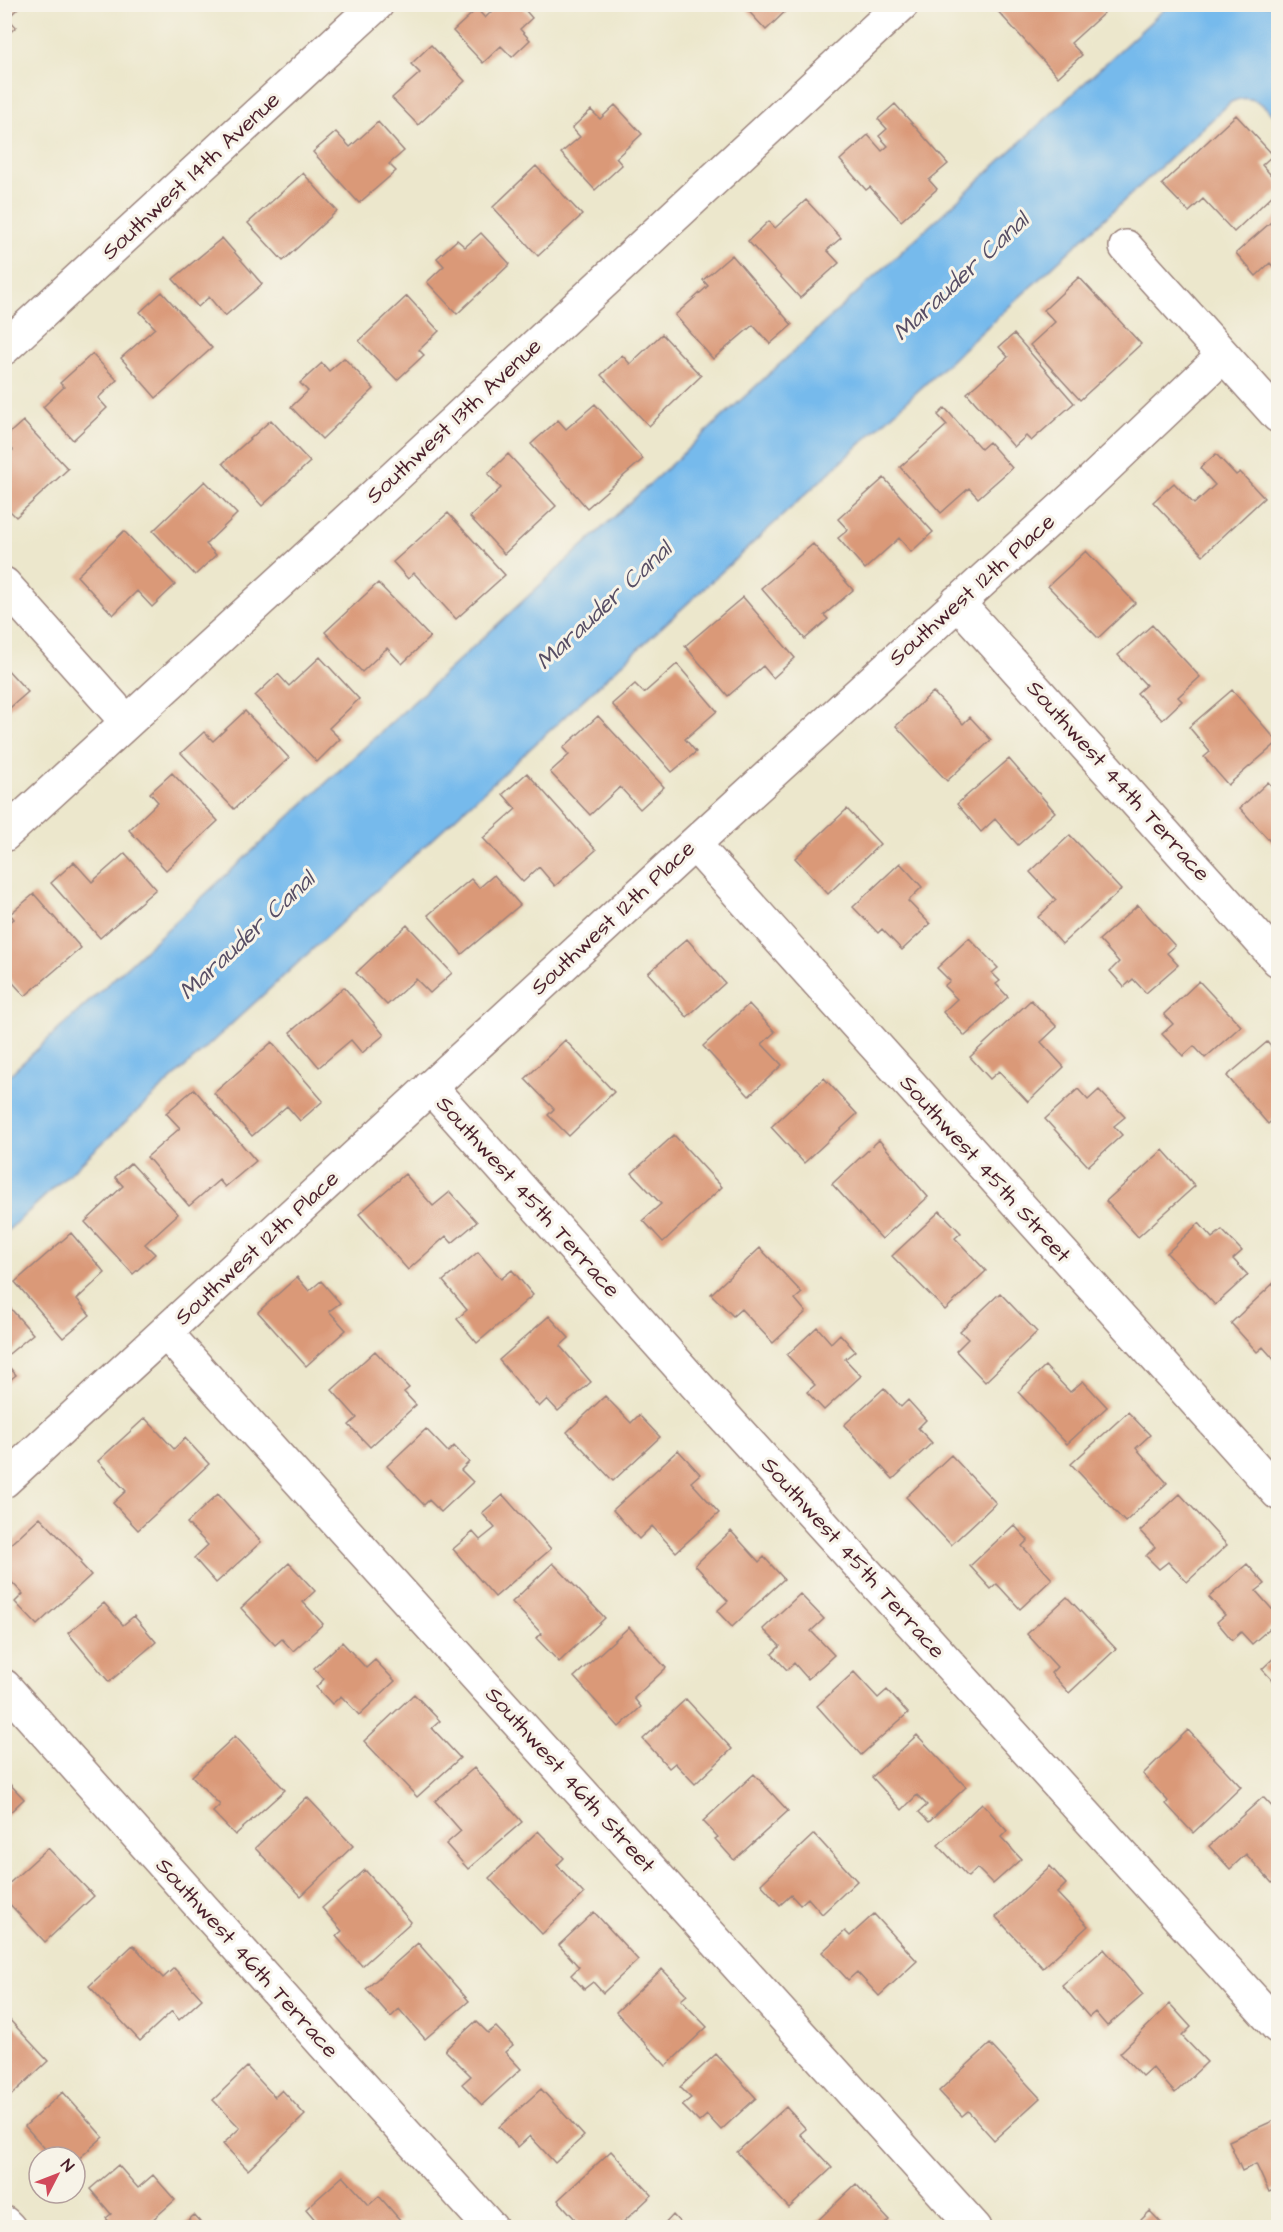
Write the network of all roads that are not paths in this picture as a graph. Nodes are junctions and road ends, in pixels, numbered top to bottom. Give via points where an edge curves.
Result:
1 (377, 4) edge
2 (903, 4) edge
3 (1126, 246) dead end
4 (4, 348) edge
5 (1223, 356) junction
6 (1278, 416) edge
7 (4, 584) edge
8 (957, 603) junction
9 (127, 722) junction
10 (4, 835) edge
11 (694, 844) junction
12 (1278, 960) edge
13 (430, 1087) junction
14 (166, 1333) junction
15 (4, 1480) edge
16 (1278, 1493) edge
17 (4, 1686) edge
18 (1278, 2027) edge
19 (4, 2223) edge
20 (9, 2228) edge
21 (491, 2228) edge
22 (975, 2228) edge

1 - 4 street, Southwest 14th Avenue
2 - 9 street, Southwest 13th Avenue
3 - 5 street
5 - 6 street
5 - 8 street, Southwest 12th Place
7 - 9 street
8 - 11 street, Southwest 12th Place
8 - 12 street, Southwest 44th Terrace
9 - 10 street, Southwest 13th Avenue
11 - 13 street, Southwest 12th Place
11 - 16 street, Southwest 45th Street
13 - 14 street, Southwest 12th Place
13 - 18 street, Southwest 45th Terrace
14 - 15 street, Southwest 12th Place
14 - 22 street, Southwest 46th Street
17 - 21 street, Southwest 46th Terrace
19 - 20 street

